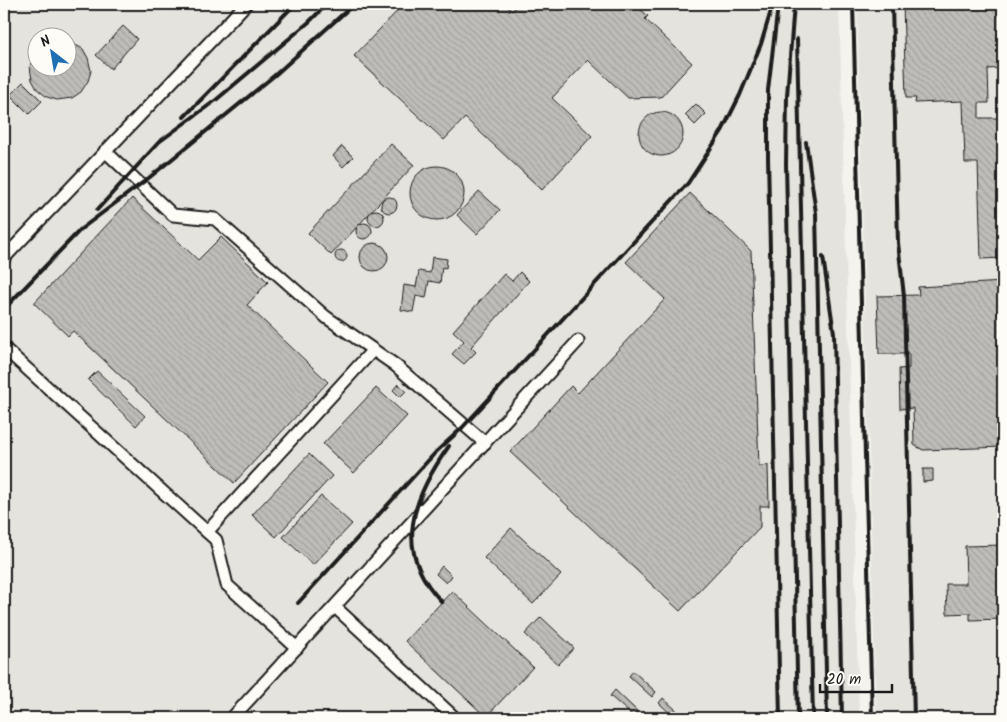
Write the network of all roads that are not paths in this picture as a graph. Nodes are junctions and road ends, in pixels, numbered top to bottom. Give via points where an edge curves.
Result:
1 (246, 4) edge
2 (105, 152) junction
3 (4, 258) edge
4 (578, 341) dead end
5 (4, 348) edge
6 (374, 350) junction
7 (485, 443) junction
8 (207, 532) junction
9 (335, 607) junction
10 (297, 648) junction
11 (232, 718) edge
12 (455, 718) edge

1 - 2 lane
2 - 3 lane
2 - 6 lane via 173,215 215,219 326,317
4 - 7 lane
5 - 8 lane
6 - 7 lane via 396,365
6 - 8 lane
7 - 9 lane
8 - 10 lane via 216,540 227,585
9 - 10 lane
9 - 12 lane
10 - 11 lane

